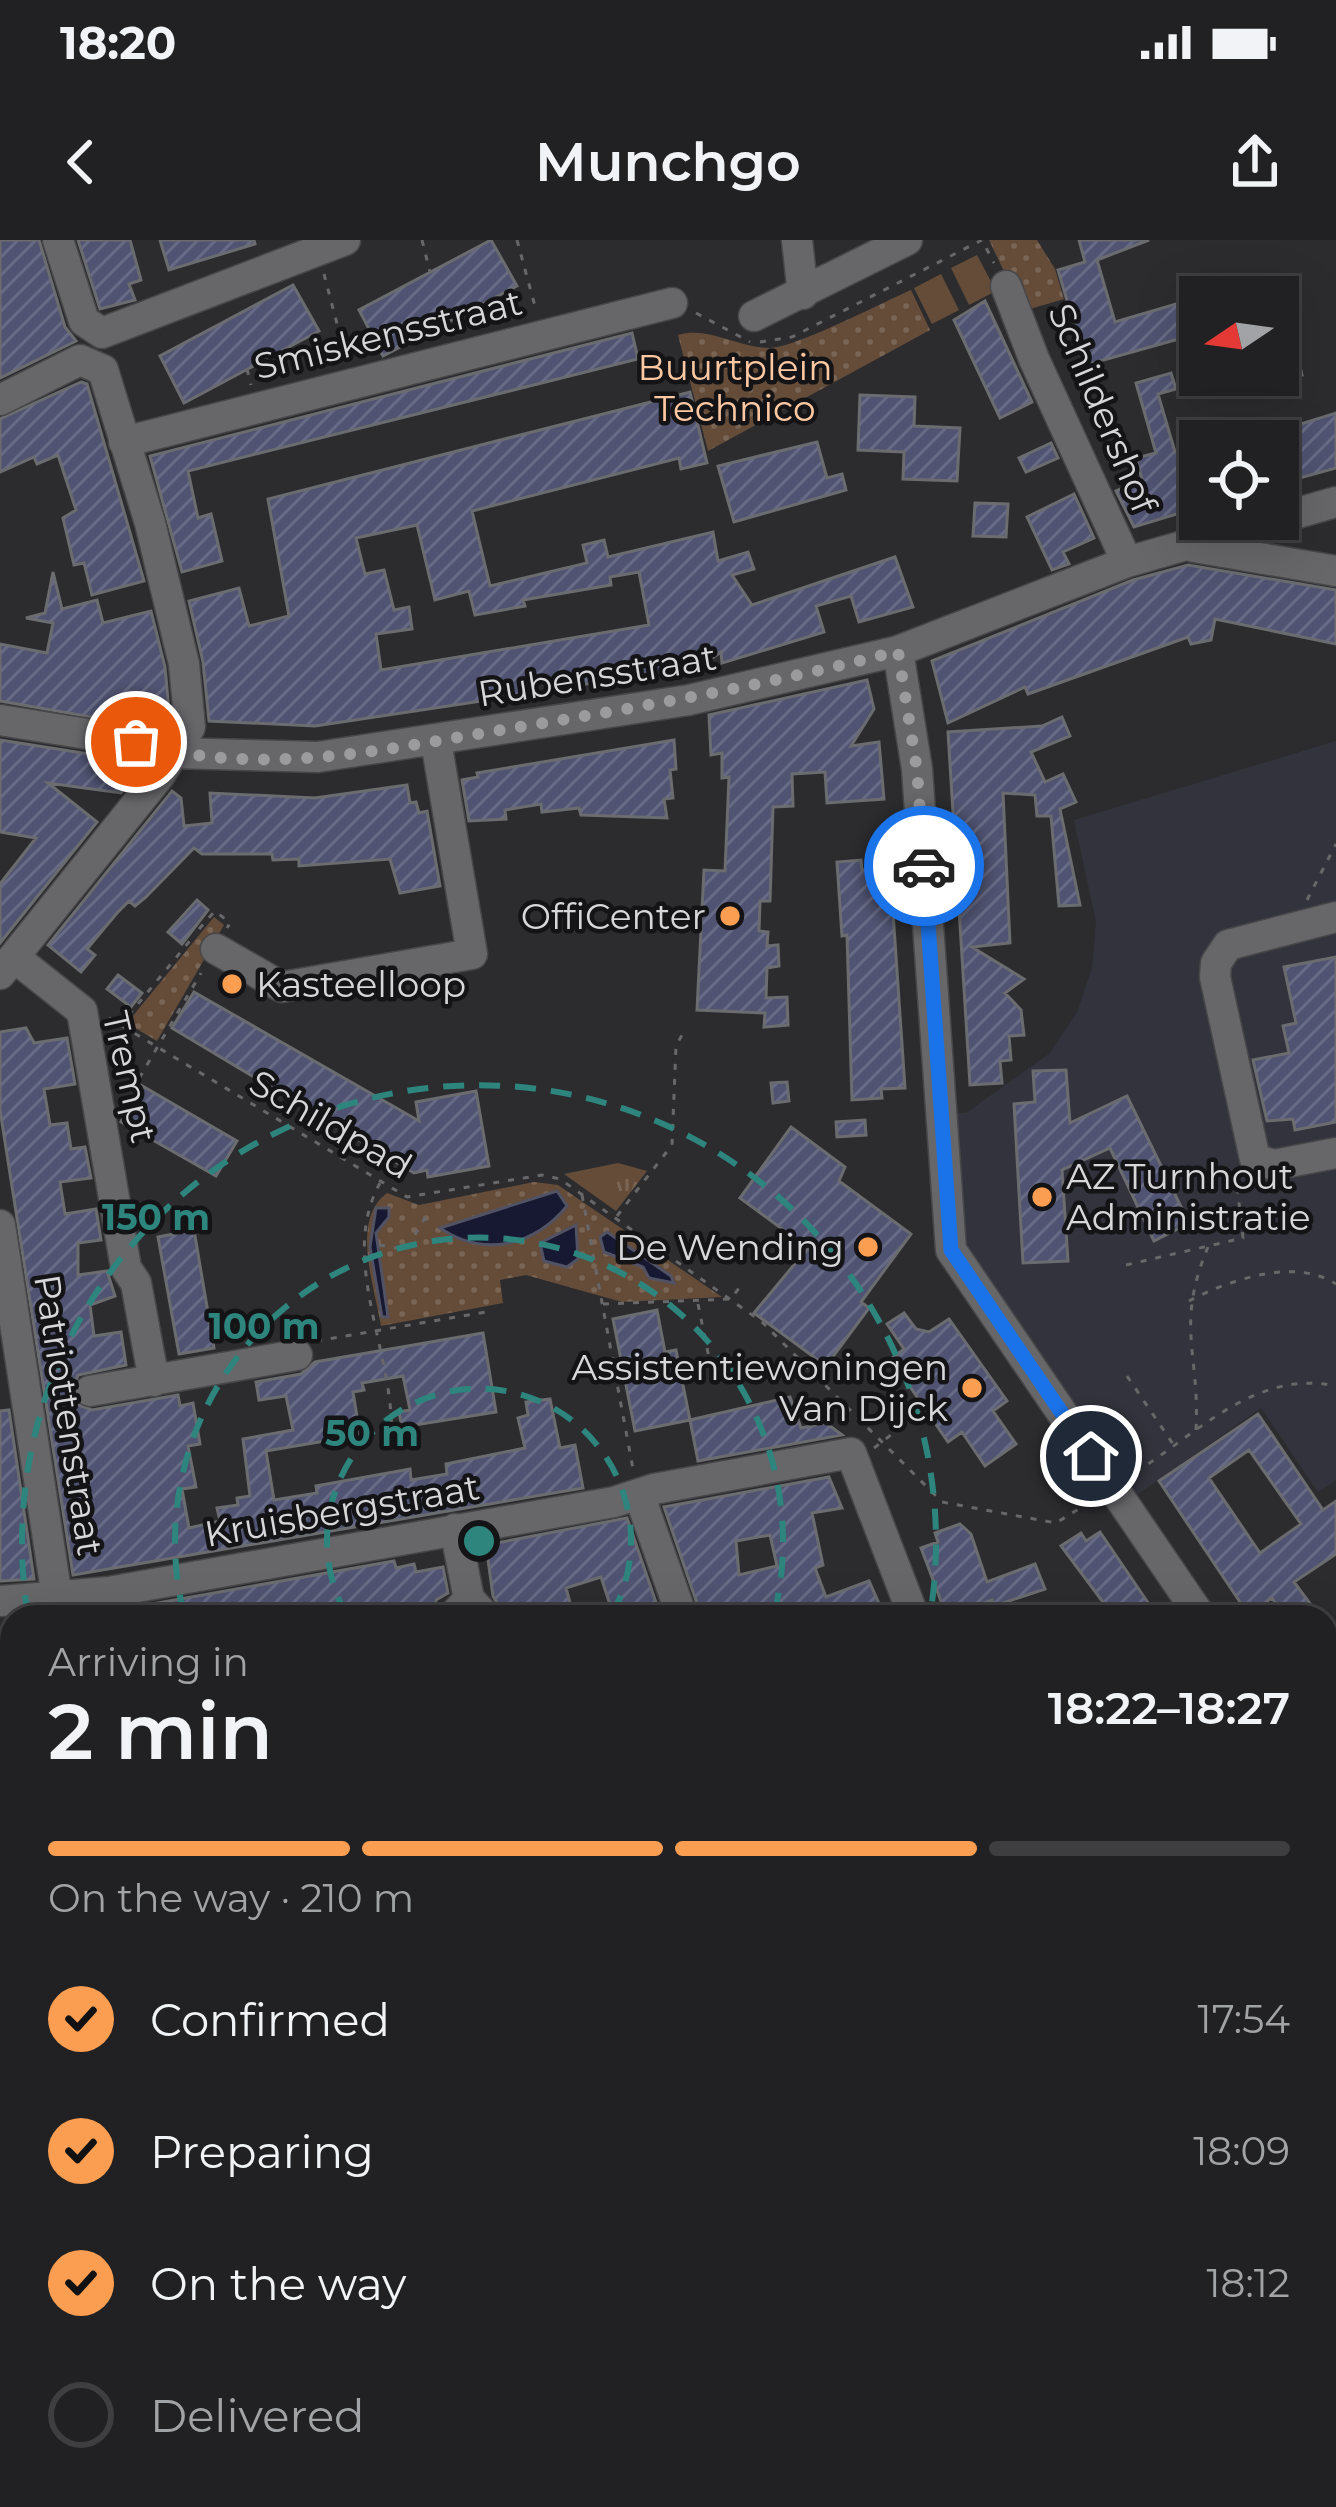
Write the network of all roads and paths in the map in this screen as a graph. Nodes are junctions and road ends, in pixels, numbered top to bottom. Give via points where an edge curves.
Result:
1 (58, 240) edge
2 (422, 240) edge
3 (517, 240) edge
4 (797, 240) edge
5 (907, 240) edge
6 (332, 245) edge
7 (430, 272) dead end
8 (1006, 286) dead end
9 (803, 294) junction
10 (672, 303) dead end
11 (754, 316) dead end
12 (542, 335) junction
13 (94, 347) junction
14 (353, 383) junction
15 (0, 400) edge
16 (124, 442) junction
17 (1336, 502) edge
18 (1189, 546) junction
19 (1127, 562) junction
20 (1336, 571) edge
21 (898, 651) junction
22 (0, 720) edge
23 (436, 741) junction
24 (174, 753) junction
25 (1336, 917) edge
26 (216, 949) junction
27 (7, 966) edge
28 (103, 1013) dead end
29 (119, 1027) junction
30 (682, 1035) dead end
31 (156, 1050) junction
32 (105, 1137) junction
33 (1336, 1154) edge
34 (381, 1182) junction
35 (582, 1194) junction
36 (426, 1216) dead end
37 (616, 1218) junction
38 (0, 1225) edge
39 (379, 1245) dead end
40 (1208, 1247) dead end
41 (742, 1284) dead end
42 (1336, 1284) edge
43 (731, 1299) junction
44 (1189, 1301) junction
45 (698, 1303) junction
46 (601, 1304) junction
47 (486, 1312) dead end
48 (377, 1331) junction
49 (297, 1355) joint
50 (741, 1366) dead end
51 (1127, 1376) dead end
52 (154, 1381) junction
53 (1336, 1387) edge
54 (90, 1391) dead end
55 (905, 1424) dead end
56 (1196, 1432) junction
57 (391, 1440) dead end
58 (884, 1445) junction
59 (1174, 1447) junction
60 (851, 1454) junction
61 (1113, 1487) junction
62 (639, 1494) junction
63 (455, 1529) junction
64 (0, 1601) edge
65 (34, 1605) edge
66 (59, 1605) edge
67 (74, 1605) edge
68 (468, 1605) edge
69 (678, 1605) edge
70 (909, 1605) edge
71 (1190, 1605) edge

1 - 13 street
2 - 7 path
3 - 12 path
4 - 9 street
5 - 9 street
6 - 13 street via 109,333
6 - 14 path
8 - 19 street, Schildershof
9 - 11 street
10 - 12 street, Smiskensstraat
12 - 14 street, Smiskensstraat
13 - 15 street
13 - 16 street
14 - 16 street, Smiskensstraat
16 - 24 street via 184,664 190,727
17 - 18 street, Rubensstraat
18 - 19 street, Rubensstraat
18 - 20 street, Rubensstraat
19 - 21 street, Rubensstraat
21 - 23 street, Rubensstraat via 749,689
21 - 61 street via 917,770 951,1250
22 - 24 street, Rubensstraat
23 - 24 street, Rubensstraat via 318,757
23 - 26 street via 472,954 282,987
24 - 27 street
25 - 33 street via 1228,945 1215,977 1255,1159 1274,1166
26 - 29 path via 230,923 215,910
26 - 31 path
27 - 32 street, Trempt via 82,1010
28 - 29 path, Schildpad
29 - 31 path, Schildpad
30 - 37 path via 672,1145
31 - 32 path
31 - 34 path, Schildpad
32 - 52 street, Trempt
34 - 35 path, Schildpad via 418,1200 542,1175
34 - 48 path via 363,1225
35 - 37 path, Schildpad
35 - 46 path
36 - 39 path via 406,1250
37 - 43 path, Schildpad
38 - 66 street, Patriottenstraat
40 - 44 path
41 - 43 path
42 - 44 path via 1318,1275 1245,1278
43 - 45 path
43 - 58 path, Schildpad
44 - 56 path
45 - 46 path
45 - 50 path via 712,1372
46 - 62 path
47 - 48 path
48 - 49 path via 306,1342
48 - 57 path
49 - 52 street
51 - 59 path
52 - 54 street
53 - 56 path, Schildpad via 1288,1382 1254,1391
55 - 58 path
56 - 59 path, Schildpad
58 - 60 path
58 - 61 path, Schildpad via 941,1502 1004,1514 1056,1522
59 - 61 path, Schildpad
60 - 62 street, Kruisbergstraat
60 - 70 street
61 - 71 street
62 - 63 street, Kruisbergstraat
62 - 69 street
63 - 67 street, Kruisbergstraat
63 - 68 street
64 - 65 street, Kruisbergstraat

